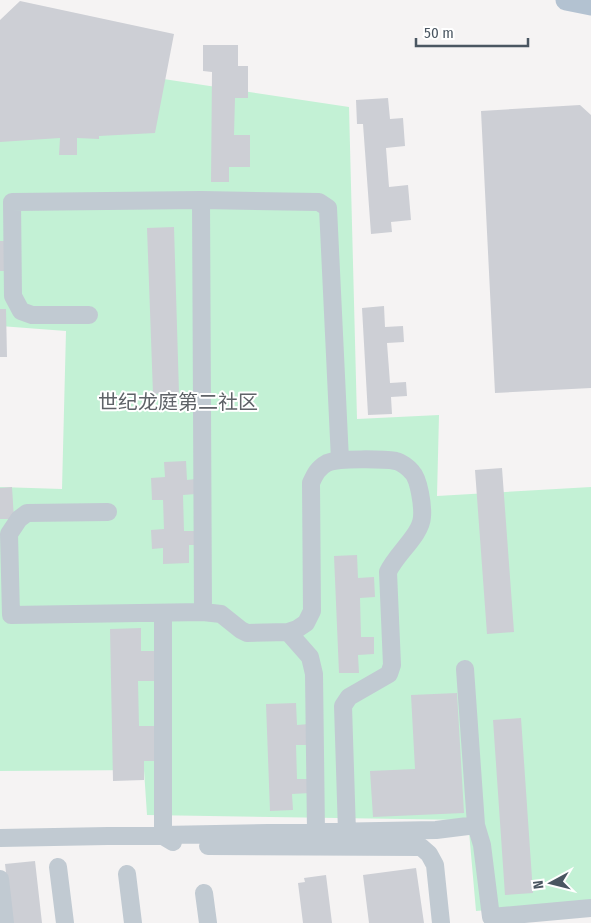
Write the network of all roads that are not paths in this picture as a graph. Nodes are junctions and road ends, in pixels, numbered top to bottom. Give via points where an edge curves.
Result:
1 (566, 0) edge
2 (591, 5) edge
3 (200, 200) junction
4 (89, 315) dead end
5 (340, 460) junction
6 (108, 512) dead end
7 (203, 612) junction
8 (163, 613) junction
9 (288, 632) junction
10 (465, 669) dead end
11 (476, 825) junction
12 (316, 832) junction
13 (346, 832) junction
14 (163, 836) junction
15 (0, 838) edge
16 (58, 867) dead end
17 (127, 874) dead end
18 (0, 879) edge
19 (204, 893) dead end
20 (591, 908) edge
21 (554, 917) edge
22 (5, 923) edge
23 (65, 923) edge
24 (133, 923) edge
25 (208, 923) edge
26 (441, 923) edge

1 - 2 main road
3 - 4 street via 12,202 13,296 22,311 32,316
3 - 5 street via 319,202 328,208
3 - 7 street
5 - 9 street via 328,462 318,469 311,483 312,611 306,623
5 - 13 street via 398,462 413,473 420,492 422,517 418,530 392,562 388,572 392,664 389,674 349,697 343,706
6 - 8 street via 27,513 19,519 9,534 11,615
7 - 8 street
7 - 9 street via 221,614 247,633
8 - 14 street
9 - 12 street via 310,657 314,674
10 - 11 street
11 - 13 street via 436,830
11 - 21 street via 482,845 491,917
12 - 13 street
12 - 14 street
14 - 15 street
14 - 26 street via 181,846 421,847 435,865
16 - 23 street
17 - 24 street
18 - 22 street
19 - 25 street
20 - 21 street

